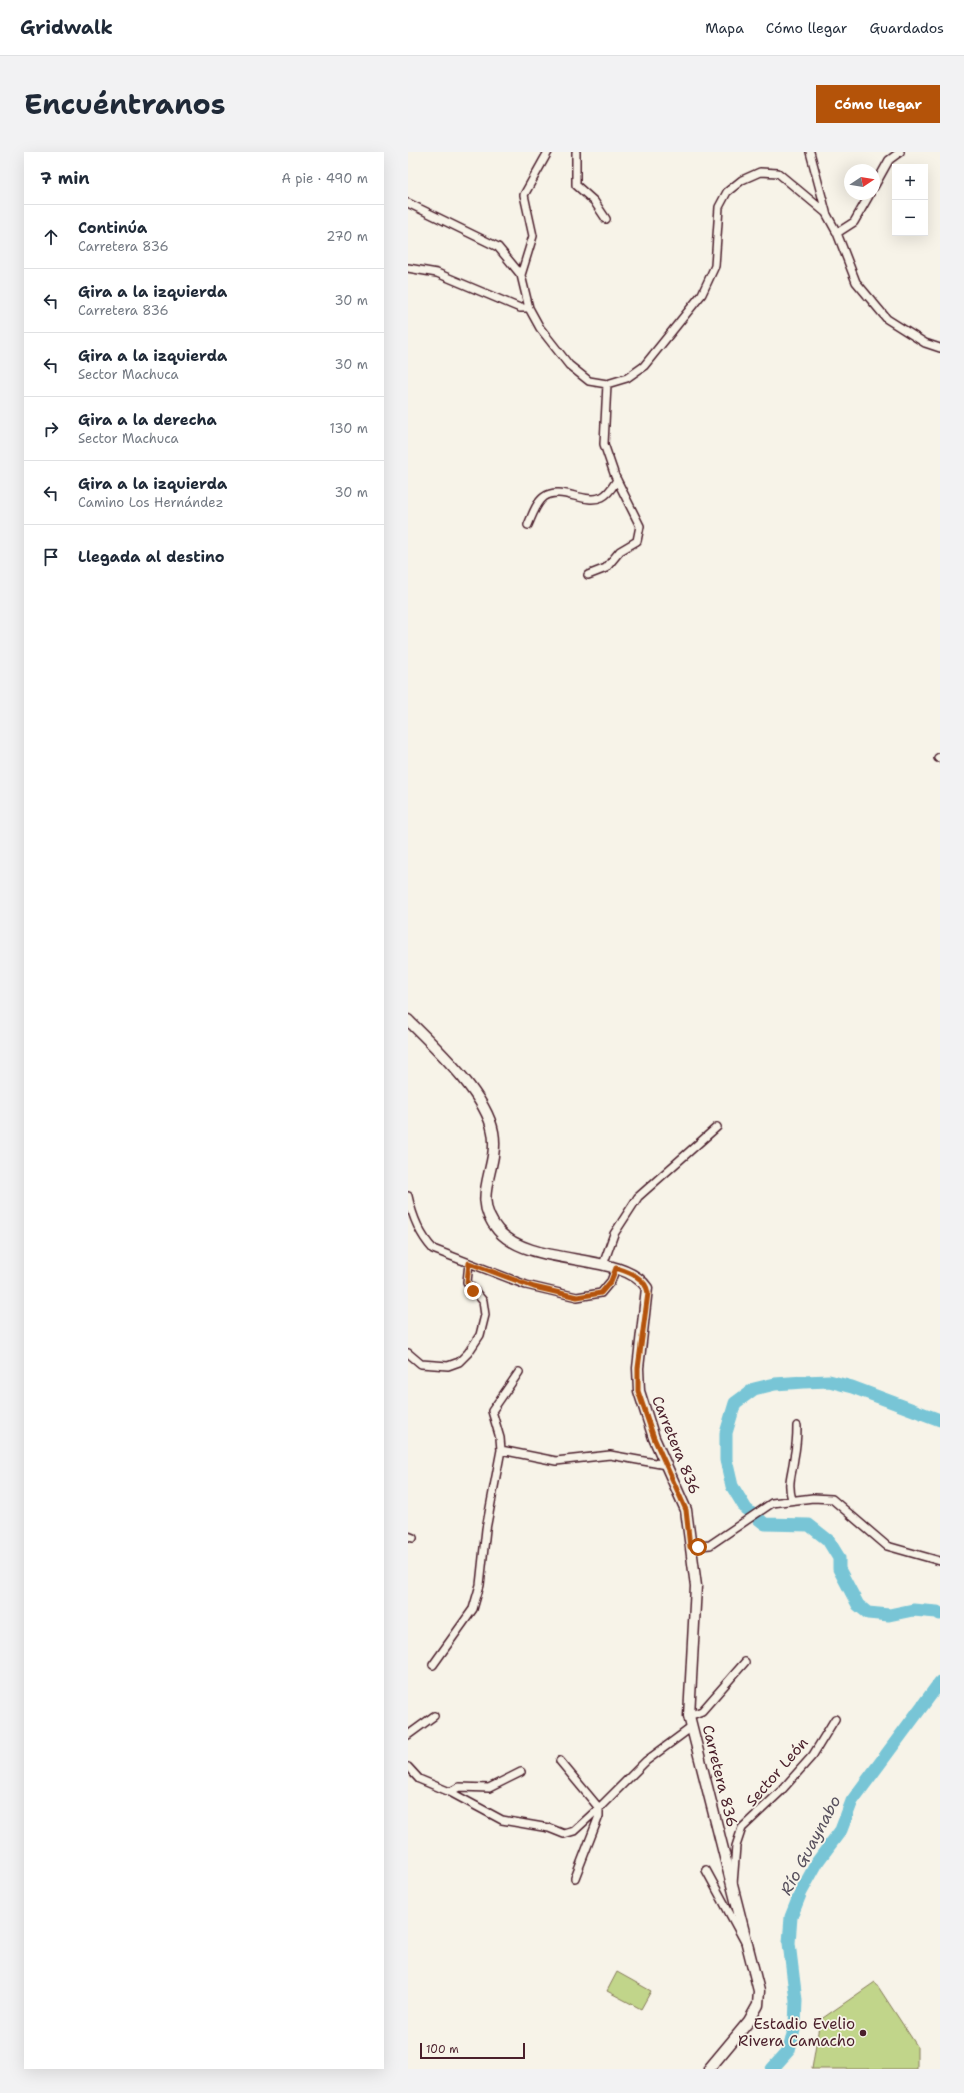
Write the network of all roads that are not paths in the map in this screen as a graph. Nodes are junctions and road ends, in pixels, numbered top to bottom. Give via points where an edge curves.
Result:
1 (548, 152) edge
2 (576, 152) edge
3 (810, 152) edge
4 (900, 152) edge
5 (880, 176) edge
6 (867, 200) edge
7 (408, 203) edge
8 (826, 212) junction
9 (606, 219) dead end
10 (837, 233) junction
11 (408, 268) edge
12 (521, 275) junction
13 (529, 308) junction
14 (940, 348) edge
15 (607, 384) junction
16 (617, 480) junction
17 (528, 525) dead end
18 (588, 575) dead end
19 (408, 1020) edge
20 (717, 1127) dead end
21 (408, 1196) edge
22 (469, 1263) junction
23 (603, 1266) junction
24 (616, 1268) junction
25 (408, 1353) edge
26 (519, 1372) dead end
27 (797, 1426) dead end
28 (500, 1450) junction
29 (666, 1465) junction
30 (792, 1500) junction
31 (690, 1547) junction
32 (940, 1561) edge
33 (745, 1662) dead end
34 (433, 1665) dead end
35 (434, 1716) dead end
36 (690, 1716) junction
37 (835, 1719) dead end
38 (692, 1727) junction
39 (408, 1735) edge
40 (560, 1761) dead end
41 (408, 1767) edge
42 (521, 1772) dead end
43 (450, 1792) junction
44 (599, 1808) junction
45 (706, 1870) dead end
46 (575, 1878) dead end
47 (732, 1888) junction
48 (747, 1946) junction
49 (709, 2069) edge

1 - 12 street via 524,195 533,236
2 - 9 street via 576,185 594,201
3 - 8 street
4 - 5 street via 889,160
6 - 10 street via 854,222
7 - 12 street via 491,242
8 - 10 street
8 - 15 street via 778,173 760,172 742,180 727,192 719,207 715,266 702,294 644,366 627,378
10 - 14 street via 856,282 887,319 925,343
11 - 13 street via 437,273 520,308
12 - 13 street
13 - 15 street via 540,328 569,365 589,381
15 - 16 street via 604,444
16 - 17 street via 603,496 594,499 567,494 544,497
16 - 18 street via 640,526 637,541 620,551 606,568
19 - 23 street, Carretera 836 via 463,1079 487,1115 495,1145 485,1204 498,1230 508,1240 527,1249
20 - 23 street via 638,1197 614,1234
21 - 22 street via 411,1211 425,1241 433,1249
22 - 24 street via 526,1285 577,1297 601,1293 611,1281
22 - 25 street via 467,1282 483,1301 485,1315 480,1336 459,1362 448,1366 421,1364
23 - 24 street, Carretera 836
24 - 29 street, Carretera 836 via 636,1277 647,1288 638,1368 638,1391
26 - 28 street via 492,1411 500,1438
27 - 30 street via 790,1473
28 - 29 street via 556,1461 610,1455
28 - 34 street via 486,1529 480,1584 473,1609
29 - 31 street, Carretera 836 via 686,1510
30 - 31 street via 772,1503 707,1546
30 - 32 street via 832,1499 887,1546
31 - 36 street, Carretera 836 via 696,1586
33 - 36 street via 702,1711
35 - 39 street
36 - 38 street, Carretera 836
37 - 47 street, Sector León via 812,1755 781,1791 742,1828 736,1846
38 - 44 street via 646,1761
38 - 47 street, Carretera 836
40 - 44 street
41 - 43 street via 419,1779
42 - 43 street via 489,1788 459,1787
43 - 44 street via 502,1820 549,1828 564,1834 574,1831
44 - 46 street via 599,1816
45 - 48 street
47 - 48 street, Carretera 836
48 - 49 street, Carretera 836 via 757,1977 758,2005 749,2021

